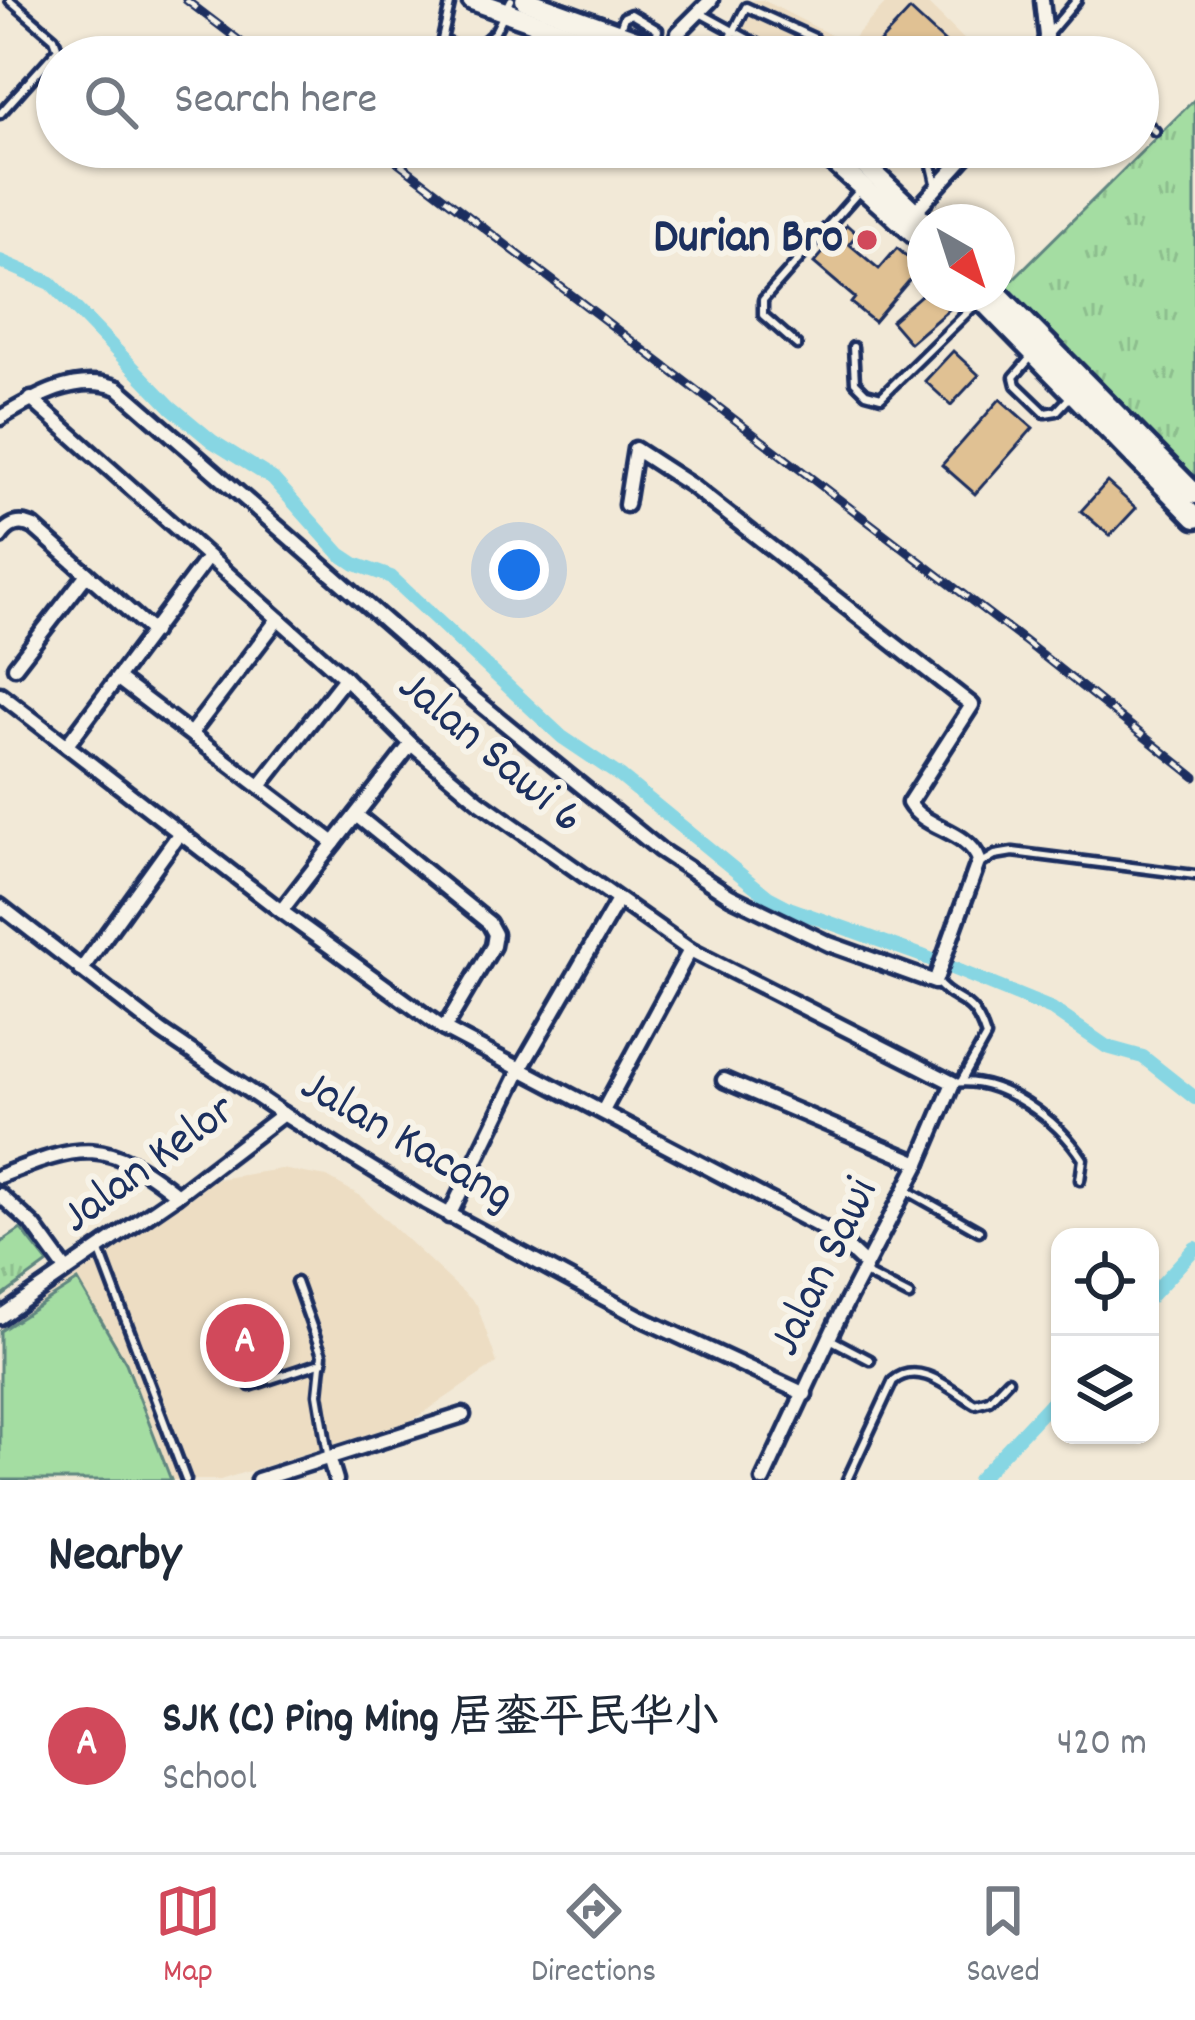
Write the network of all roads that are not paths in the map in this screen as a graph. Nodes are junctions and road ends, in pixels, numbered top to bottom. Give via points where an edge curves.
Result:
1 (10, 0) edge
2 (451, 0) edge
3 (472, 0) edge
4 (525, 0) edge
5 (711, 0) edge
6 (1042, 0) edge
7 (1077, 0) edge
8 (508, 6) edge
9 (699, 12) junction
10 (538, 24) junction
11 (731, 32) junction
12 (52, 36) edge
13 (443, 36) edge
14 (490, 36) edge
15 (530, 36) edge
16 (573, 36) edge
17 (623, 36) edge
18 (677, 36) edge
19 (729, 36) edge
20 (739, 36) edge
21 (810, 36) edge
22 (1046, 36) joint
23 (36, 74) edge
24 (0, 114) edge
25 (842, 168) edge
26 (865, 168) edge
27 (933, 168) edge
28 (955, 168) edge
29 (864, 186) junction
30 (937, 187) junction
31 (925, 204) edge
32 (907, 211) edge
33 (907, 214) edge
34 (968, 312) edge
35 (1002, 312) edge
36 (797, 345) dead end
37 (854, 347) dead end
38 (1039, 348) junction
39 (1072, 394) junction
40 (31, 399) junction
41 (0, 418) edge
42 (1195, 494) edge
43 (626, 505) dead end
44 (1195, 518) edge
45 (0, 537) edge
46 (208, 557) junction
47 (87, 574) junction
48 (278, 619) junction
49 (153, 632) junction
50 (15, 668) dead end
51 (118, 679) junction
52 (345, 679) junction
53 (0, 694) edge
54 (191, 733) junction
55 (411, 745) junction
56 (68, 746) junction
57 (260, 786) junction
58 (356, 815) junction
59 (179, 834) junction
60 (334, 843) junction
61 (977, 866) junction
62 (1195, 874) edge
63 (617, 902) junction
64 (0, 906) edge
65 (280, 911) junction
66 (690, 950) junction
67 (81, 970) junction
68 (938, 977) junction
69 (444, 1029) junction
70 (521, 1069) junction
71 (724, 1080) dead end
72 (956, 1084) junction
73 (603, 1111) junction
74 (283, 1114) junction
75 (919, 1163) junction
76 (0, 1176) edge
77 (1080, 1180) dead end
78 (904, 1189) junction
79 (0, 1195) edge
80 (177, 1196) junction
81 (449, 1216) junction
82 (979, 1232) dead end
83 (99, 1250) junction
84 (863, 1268) junction
85 (65, 1270) junction
86 (296, 1282) dead end
87 (909, 1296) dead end
88 (0, 1317) edge
89 (829, 1338) junction
90 (870, 1360) dead end
91 (322, 1362) junction
92 (1008, 1380) dead end
93 (250, 1386) dead end
94 (805, 1394) junction
95 (463, 1415) dead end
96 (328, 1457) junction
97 (186, 1480) edge
98 (258, 1480) edge
99 (336, 1480) edge
100 (763, 1480) edge
101 (847, 1480) edge

1 - 12 lane
2 - 13 lane
3 - 8 main road
4 - 17 main road
5 - 9 street
6 - 22 street
7 - 22 lane
8 - 10 main road
8 - 14 lane
9 - 11 lane
9 - 18 street
10 - 15 lane
10 - 16 main road
11 - 19 lane
11 - 20 lane
11 - 21 lane via 746,8
23 - 24 lane
25 - 29 main road
26 - 32 main road
27 - 30 lane
28 - 30 street
29 - 33 main road
29 - 36 lane via 763,301 764,315
30 - 31 street
34 - 37 lane via 881,398 855,382
35 - 38 main road
38 - 39 main road
38 - 39 lane via 1014,377 1016,386 1045,413
38 - 42 main road
39 - 44 main road
40 - 41 street
40 - 46 street, Jalan Sawi 6
40 - 68 street via 91,382 118,388 660,850 730,896 829,944 923,981
43 - 61 street via 635,449 972,705 908,803 973,847
45 - 47 street via 25,523
46 - 48 street, Jalan Sawi 6
46 - 49 street
47 - 49 street
47 - 50 street
48 - 52 street, Jalan Sawi 6
48 - 54 street
49 - 51 street
51 - 54 street
51 - 56 street
52 - 55 street, Jalan Sawi 6
52 - 57 street
53 - 56 street
54 - 57 street
55 - 58 street
55 - 63 street, Jalan Sawi 6
56 - 59 street
57 - 60 street
58 - 60 street
58 - 69 street via 495,934
59 - 65 street
59 - 67 street
60 - 65 street
61 - 62 lane via 1013,852
61 - 68 street
63 - 66 street, Jalan Sawi 6
63 - 70 street
64 - 67 street, Jalan Kacang
65 - 69 street
66 - 72 street, Jalan Sawi 6
66 - 73 street
67 - 74 street, Jalan Kacang
68 - 72 lane via 943,990 968,1004 986,1037
69 - 70 street
70 - 73 street
70 - 81 street
71 - 75 street
72 - 75 street, Jalan Sawi
72 - 77 lane via 1006,1092 1045,1120 1083,1159
73 - 84 street via 832,1233
74 - 80 street, Jalan Kelor
74 - 81 street, Jalan Kacang
75 - 78 street, Jalan Sawi
76 - 80 street via 84,1149 140,1165
78 - 82 lane
78 - 84 street, Jalan Sawi
79 - 85 street
80 - 83 street, Jalan Kelor
81 - 94 street, Jalan Kacang
83 - 85 street, Jalan Kelor
83 - 97 lane
84 - 87 lane
84 - 89 street, Jalan Sawi
85 - 88 street, Jalan Kelor
86 - 91 lane
89 - 90 lane
89 - 94 street, Jalan Sawi
91 - 93 lane
91 - 96 lane via 318,1394
92 - 101 lane via 975,1404 923,1374 901,1375
94 - 100 street, Jalan Sawi
95 - 96 street
96 - 98 street
96 - 99 street

